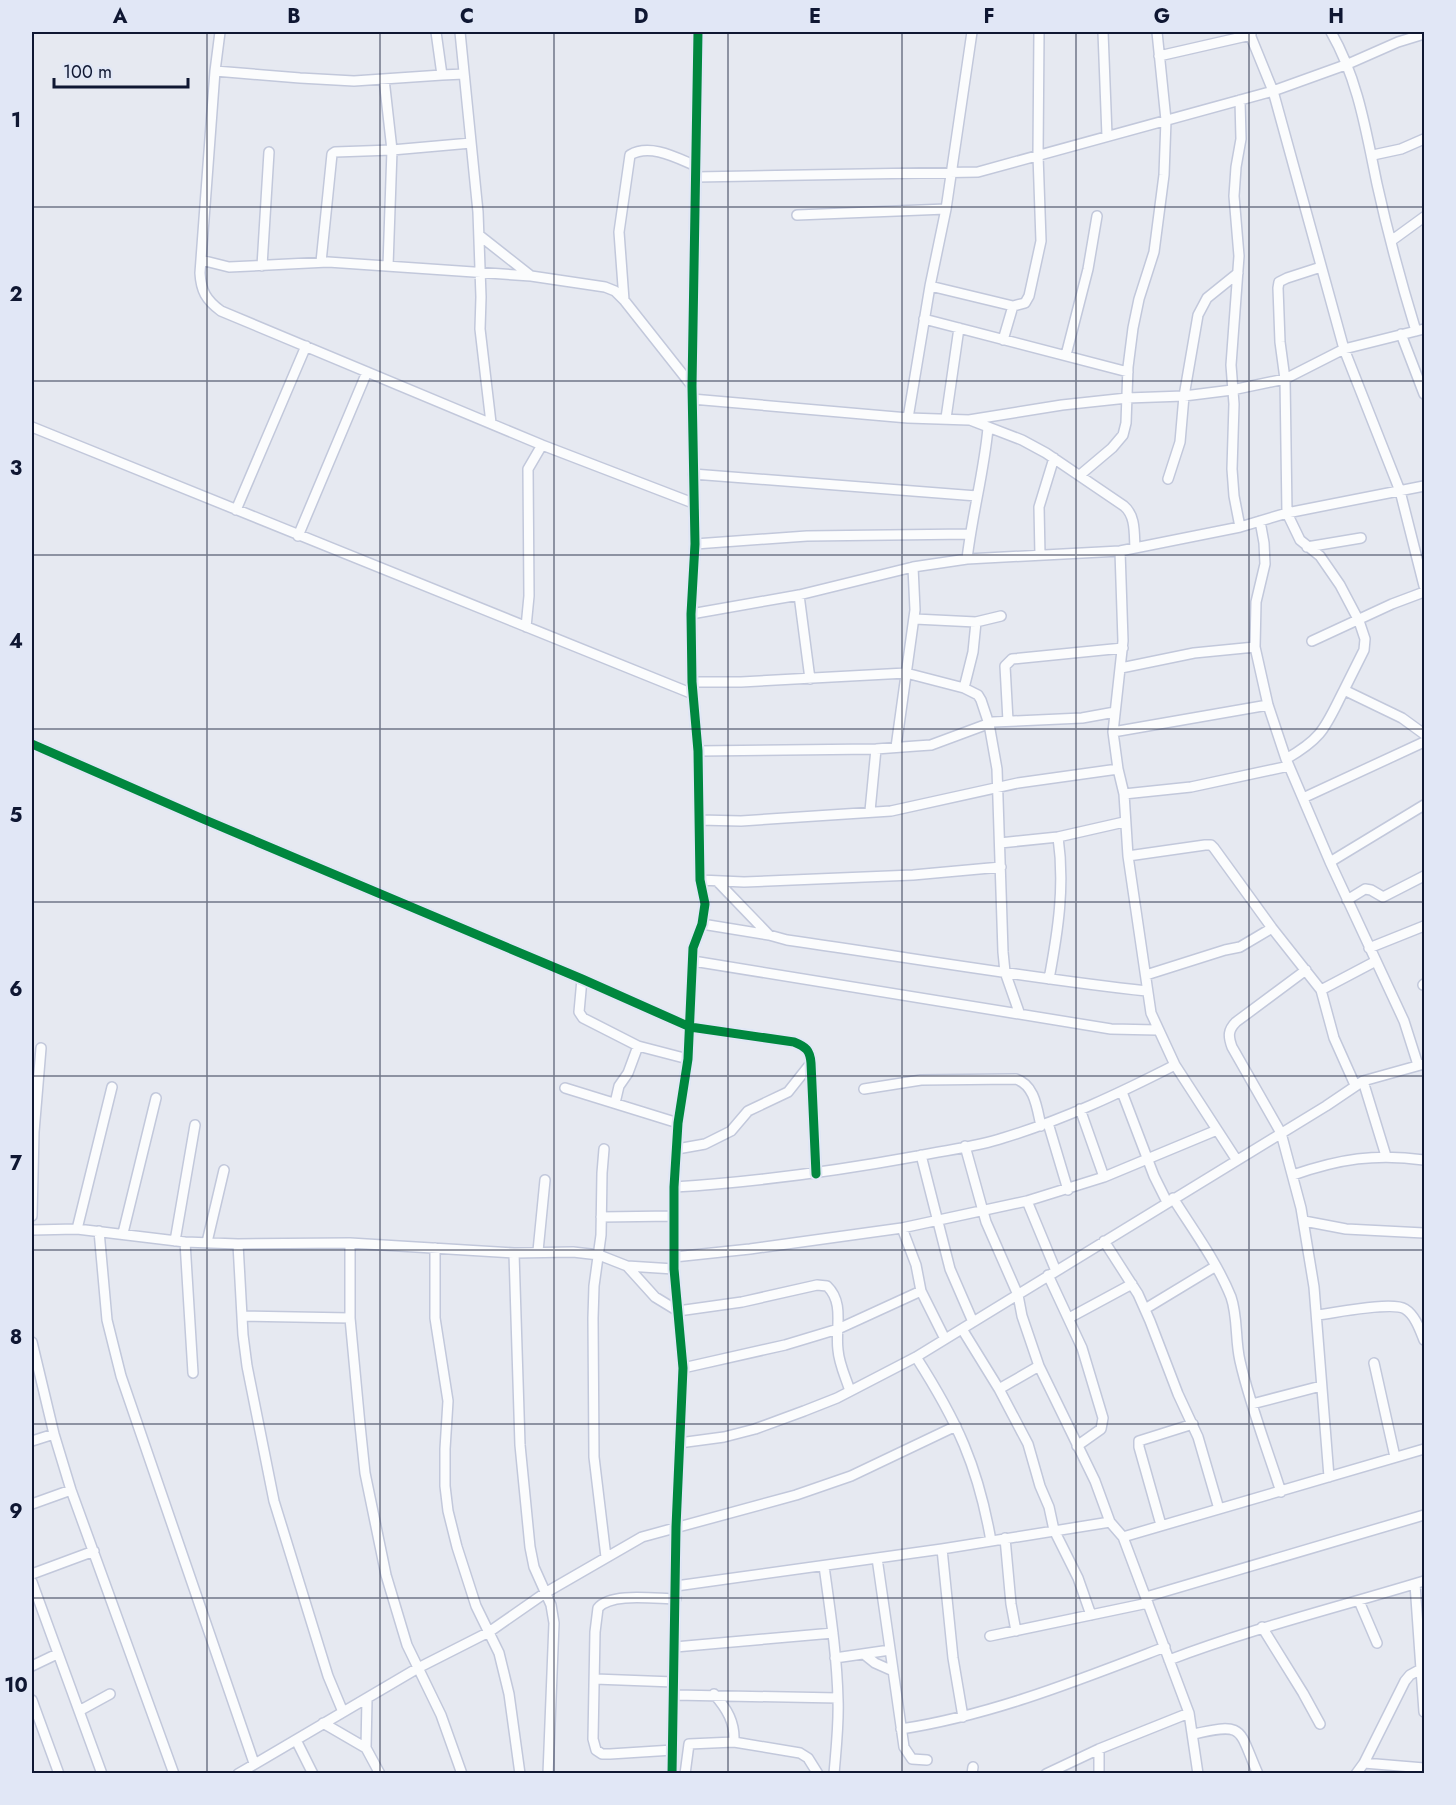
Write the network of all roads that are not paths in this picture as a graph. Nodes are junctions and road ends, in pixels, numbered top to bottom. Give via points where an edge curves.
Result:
1 (220, 32) edge
2 (436, 32) edge
3 (460, 32) edge
4 (698, 32) edge
5 (972, 32) edge
6 (1039, 32) edge
7 (1103, 32) edge
8 (1157, 32) edge
9 (1331, 32) edge
10 (1250, 33) edge
11 (1425, 34) edge
12 (1159, 56) junction
13 (1347, 64) junction
14 (215, 71) junction
15 (464, 74) junction
16 (442, 75) junction
17 (384, 80) junction
18 (1273, 91) junction
19 (1240, 100) junction
20 (1166, 120) junction
21 (1107, 136) junction
22 (1425, 139) edge
23 (471, 143) junction
24 (392, 150) junction
25 (269, 152) dead end
26 (1038, 155) junction
27 (1373, 155) junction
28 (696, 166) junction
29 (950, 173) junction
30 (696, 177) junction
31 (946, 209) junction
32 (797, 215) dead end
33 (1097, 216) dead end
34 (1425, 218) edge
35 (479, 235) junction
36 (1391, 241) junction
37 (201, 260) junction
38 (321, 262) junction
39 (262, 266) junction
40 (388, 266) junction
41 (1321, 267) junction
42 (1238, 273) junction
43 (480, 274) junction
44 (531, 276) junction
45 (930, 286) junction
46 (624, 300) junction
47 (1013, 306) junction
48 (924, 319) junction
49 (959, 328) junction
50 (1420, 330) edge
51 (1401, 334) junction
52 (1003, 340) junction
53 (306, 346) junction
54 (1344, 349) junction
55 (1066, 355) junction
56 (366, 372) junction
57 (1128, 372) junction
58 (1286, 379) junction
59 (692, 386) junction
60 (1232, 390) junction
61 (1425, 394) edge
62 (1184, 396) junction
63 (1126, 398) junction
64 (692, 399) junction
65 (908, 418) junction
66 (946, 418) junction
67 (969, 420) junction
68 (491, 423) junction
69 (32, 427) edge
70 (988, 428) junction
71 (542, 445) junction
72 (1054, 458) junction
73 (693, 474) junction
74 (1080, 475) junction
75 (1168, 479) dead end
76 (1425, 486) edge
77 (1400, 491) junction
78 (977, 496) junction
79 (693, 503) junction
80 (236, 510) junction
81 (1287, 513) junction
82 (1260, 521) junction
83 (1240, 527) junction
84 (970, 534) junction
85 (298, 536) junction
86 (1361, 538) dead end
87 (695, 544) junction
88 (1307, 547) junction
89 (1135, 548) junction
90 (1120, 551) junction
91 (1040, 555) junction
92 (967, 559) junction
93 (913, 567) junction
94 (1425, 586) edge
95 (1425, 592) edge
96 (799, 595) junction
97 (692, 614) junction
98 (1001, 616) dead end
99 (915, 619) junction
100 (1359, 621) junction
101 (976, 622) junction
102 (526, 627) junction
103 (1312, 641) dead end
104 (1255, 647) junction
105 (1122, 648) junction
106 (1121, 668) junction
107 (906, 674) junction
108 (810, 679) junction
109 (692, 682) junction
110 (964, 688) junction
111 (1344, 690) junction
112 (693, 694) junction
113 (1268, 705) junction
114 (1115, 712) junction
115 (1008, 721) junction
116 (989, 724) junction
117 (1113, 732) junction
118 (1425, 734) edge
119 (1425, 742) edge
120 (32, 744) edge
121 (896, 747) junction
122 (876, 749) junction
123 (698, 751) junction
124 (1287, 762) junction
125 (1118, 769) junction
126 (998, 786) junction
127 (1124, 794) junction
128 (1303, 798) junction
129 (1425, 805) edge
130 (870, 811) junction
131 (699, 820) junction
132 (1124, 822) junction
133 (1058, 837) junction
134 (1000, 843) junction
135 (1128, 856) junction
136 (1330, 862) junction
137 (1001, 867) junction
138 (1425, 876) edge
139 (700, 880) junction
140 (717, 881) junction
141 (1347, 900) junction
142 (702, 924) junction
143 (1425, 926) edge
144 (1272, 928) junction
145 (769, 935) junction
146 (1369, 948) junction
147 (693, 961) junction
148 (1376, 961) junction
149 (1306, 970) junction
150 (1005, 972) junction
151 (1146, 975) junction
152 (582, 979) junction
153 (1049, 979) junction
154 (1321, 990) junction
155 (1147, 991) junction
156 (1018, 1012) junction
157 (690, 1027) junction
158 (1157, 1030) junction
159 (638, 1046) junction
160 (41, 1048) dead end
161 (688, 1059) junction
162 (811, 1063) junction
163 (1175, 1065) junction
164 (1421, 1065) edge
165 (1359, 1083) junction
166 (112, 1087) dead end
167 (565, 1088) dead end
168 (864, 1089) dead end
169 (1122, 1092) junction
170 (156, 1098) dead end
171 (615, 1103) junction
172 (1080, 1109) junction
173 (678, 1123) junction
174 (1044, 1124) junction
175 (195, 1125) dead end
176 (1217, 1130) junction
177 (1281, 1133) junction
178 (965, 1146) junction
179 (604, 1149) dead end
180 (677, 1149) junction
181 (33, 1155) edge
182 (921, 1155) junction
183 (1386, 1156) junction
184 (1236, 1159) junction
185 (1148, 1160) junction
186 (1425, 1160) edge
187 (224, 1170) dead end
188 (816, 1174) junction
189 (1293, 1174) junction
190 (1104, 1177) junction
191 (545, 1180) dead end
192 (674, 1187) junction
193 (1068, 1190) junction
194 (1170, 1200) junction
195 (1026, 1201) junction
196 (982, 1210) junction
197 (32, 1216) edge
198 (674, 1216) junction
199 (601, 1217) junction
200 (1304, 1221) junction
201 (936, 1222) junction
202 (902, 1228) junction
203 (77, 1229) junction
204 (32, 1230) edge
205 (99, 1231) junction
206 (123, 1233) junction
207 (1425, 1233) edge
208 (180, 1241) junction
209 (1104, 1241) junction
210 (207, 1242) junction
211 (350, 1243) junction
212 (238, 1244) junction
213 (435, 1248) junction
214 (538, 1251) junction
215 (514, 1253) junction
216 (599, 1256) junction
217 (674, 1257) junction
218 (627, 1266) junction
219 (1216, 1266) junction
220 (674, 1269) junction
221 (1052, 1273) junction
222 (1132, 1284) junction
223 (921, 1291) junction
224 (1018, 1294) junction
225 (1145, 1310) junction
226 (678, 1311) junction
227 (1317, 1315) junction
228 (242, 1316) junction
229 (350, 1318) junction
230 (1069, 1318) junction
231 (973, 1322) junction
232 (838, 1329) junction
233 (962, 1329) junction
234 (945, 1339) junction
235 (1425, 1340) edge
236 (32, 1342) edge
237 (916, 1357) junction
238 (1374, 1363) dead end
239 (1039, 1366) junction
240 (682, 1368) junction
241 (193, 1373) dead end
242 (1321, 1386) junction
243 (999, 1389) junction
244 (850, 1391) junction
245 (1252, 1404) junction
246 (1193, 1424) junction
247 (956, 1426) junction
248 (54, 1434) junction
249 (32, 1441) edge
250 (679, 1443) junction
251 (1077, 1446) junction
252 (1425, 1449) edge
253 (1395, 1457) junction
254 (1329, 1476) junction
255 (71, 1490) junction
256 (1281, 1492) junction
257 (32, 1504) edge
258 (1219, 1509) junction
259 (1425, 1515) edge
260 (1110, 1522) junction
261 (1161, 1525) junction
262 (676, 1527) junction
263 (1054, 1530) junction
264 (1123, 1537) junction
265 (1005, 1538) junction
266 (990, 1541) junction
267 (942, 1549) junction
268 (94, 1551) junction
269 (606, 1557) junction
270 (877, 1558) junction
271 (824, 1566) junction
272 (32, 1574) edge
273 (32, 1582) edge
274 (1420, 1582) edge
275 (676, 1586) junction
276 (545, 1593) junction
277 (676, 1599) junction
278 (1147, 1600) junction
279 (1359, 1601) junction
280 (1090, 1615) junction
281 (1262, 1628) junction
282 (1016, 1631) junction
283 (489, 1632) junction
284 (833, 1633) junction
285 (990, 1636) dead end
286 (1377, 1644) dead end
287 (675, 1647) junction
288 (1165, 1647) junction
289 (890, 1650) junction
290 (57, 1654) junction
291 (865, 1655) junction
292 (836, 1658) junction
293 (1170, 1660) junction
294 (32, 1666) edge
295 (417, 1668) junction
296 (1421, 1669) junction
297 (893, 1671) junction
298 (595, 1679) junction
299 (674, 1682) junction
300 (110, 1694) dead end
301 (674, 1695) junction
302 (714, 1695) junction
303 (367, 1698) junction
304 (838, 1698) junction
305 (32, 1700) edge
306 (79, 1711) junction
307 (343, 1712) junction
308 (1425, 1712) edge
309 (1189, 1713) junction
310 (963, 1717) junction
311 (323, 1723) junction
312 (1320, 1724) dead end
313 (901, 1729) junction
314 (1194, 1734) junction
315 (296, 1740) junction
316 (734, 1742) junction
317 (366, 1748) junction
318 (1099, 1749) junction
319 (673, 1750) junction
320 (927, 1760) dead end
321 (1364, 1763) junction
322 (250, 1768) edge
323 (1425, 1768) edge
324 (59, 1773) edge
325 (102, 1773) edge
326 (174, 1773) edge
327 (238, 1773) edge
328 (314, 1773) edge
329 (380, 1773) edge
330 (462, 1773) edge
331 (520, 1773) edge
332 (548, 1773) edge
333 (672, 1773) edge
334 (685, 1773) edge
335 (818, 1773) edge
336 (834, 1773) edge
337 (1046, 1773) edge
338 (1099, 1773) edge
339 (1198, 1773) edge
340 (1258, 1773) edge
341 (1356, 1773) edge

1 - 14 street
2 - 16 street
3 - 15 street
4 - 28 street
5 - 29 street
6 - 26 street
7 - 21 street
8 - 12 street
9 - 13 street
10 - 12 street
10 - 18 street
11 - 13 street
12 - 20 street
13 - 18 street
13 - 27 street
14 - 17 street
14 - 37 street
15 - 16 street
15 - 23 street
16 - 17 street
17 - 24 street
18 - 19 street
18 - 41 street
19 - 20 street
19 - 42 street via 1241,139 1234,196
20 - 21 street
20 - 57 street via 1162,202 1154,252 1132,328
21 - 26 street
22 - 27 street
23 - 24 street
23 - 35 street
24 - 38 street via 332,154
24 - 40 street
25 - 39 street
26 - 29 street via 978,172
26 - 47 street via 1042,222 1039,256 1029,296 1025,303
27 - 36 street
28 - 30 street
28 - 46 street via 665,153 646,151 630,155 619,232
29 - 30 street
29 - 31 street
30 - 59 street
31 - 32 street
31 - 45 street
33 - 55 street
34 - 36 street
35 - 43 street
35 - 44 street
36 - 50 street
37 - 39 street via 223,267
37 - 53 street via 201,285 208,301
38 - 39 street
38 - 40 street
40 - 43 street
41 - 54 street
41 - 58 street via 1279,282 1280,342
42 - 60 street
42 - 62 street via 1207,298 1198,315
43 - 44 street
43 - 68 street via 480,329
44 - 46 street via 605,287
45 - 47 street
45 - 48 street
46 - 59 street
47 - 52 street
48 - 49 street
48 - 65 street
49 - 52 street
49 - 66 street
50 - 51 street
51 - 54 street
51 - 61 street
52 - 55 street
53 - 56 street
53 - 80 street
54 - 58 street
54 - 77 street
55 - 57 street
56 - 68 street
56 - 85 street
57 - 63 street
58 - 60 street
58 - 81 street
59 - 64 street
60 - 62 street
60 - 83 street via 1233,487
62 - 63 street
62 - 75 street via 1180,442
63 - 67 street
63 - 74 street via 1123,435
64 - 65 street
64 - 73 street
65 - 66 street
66 - 67 street
67 - 70 street
68 - 71 street
69 - 80 street
70 - 72 street via 1022,440
70 - 78 street
71 - 79 street
71 - 102 street via 528,469
72 - 74 street
72 - 91 street via 1039,507
73 - 78 street
73 - 79 street
74 - 89 street via 1128,510
76 - 77 street
77 - 81 street
77 - 94 street
78 - 84 street
79 - 87 street
80 - 85 street
81 - 82 street
81 - 88 street
82 - 83 street
82 - 104 street via 1265,564 1256,602
83 - 89 street
84 - 87 street via 807,536
84 - 92 street
85 - 102 street
86 - 88 street
87 - 97 street
88 - 100 street via 1330,568
89 - 90 street
90 - 91 street
90 - 105 street
91 - 92 street
92 - 93 street
93 - 96 street
93 - 99 street
95 - 100 street
96 - 97 street
96 - 108 street
97 - 109 street
98 - 101 street
99 - 101 street
99 - 107 street
100 - 103 street
100 - 111 street via 1364,650
101 - 110 street
102 - 112 street
104 - 106 street via 1194,653
104 - 113 street
105 - 106 street
105 - 115 street via 1008,661
106 - 114 street
107 - 108 street
107 - 110 street
107 - 121 street
108 - 109 street
109 - 112 street
110 - 116 street via 981,700
111 - 118 street via 1402,718
111 - 124 street via 1317,739
112 - 123 street
113 - 117 street
113 - 124 street
114 - 115 street via 1082,718
114 - 117 street
115 - 116 street
116 - 121 street via 931,745
116 - 126 street
117 - 125 street
119 - 128 street
120 - 152 street
121 - 122 street
122 - 123 street
122 - 130 street
123 - 131 street
124 - 127 street via 1191,787
124 - 128 street
125 - 126 street
125 - 127 street
126 - 130 street via 907,809
126 - 134 street
127 - 132 street
128 - 136 street
129 - 136 street
130 - 131 street via 741,821
131 - 139 street
132 - 133 street
132 - 135 street
133 - 134 street
133 - 153 street via 1062,894
134 - 137 street
135 - 144 street via 1211,845
135 - 151 street
136 - 141 street
137 - 140 street via 913,875
137 - 150 street
138 - 141 street via 1383,897 1365,890
139 - 140 street
139 - 142 street via 705,904
140 - 145 street
141 - 146 street
142 - 145 street
142 - 147 street
143 - 146 street
144 - 149 street
144 - 151 street via 1240,947
145 - 150 street
146 - 148 street
147 - 156 street
147 - 157 street
148 - 154 street
148 - 164 street
149 - 154 street
149 - 177 street via 1229,1031 1232,1047
150 - 153 street
150 - 156 street
151 - 155 street
152 - 157 street
152 - 159 street via 581,1016
153 - 155 street
154 - 165 street via 1334,1038
155 - 158 street
156 - 158 street via 1111,1029
157 - 161 street
157 - 162 street via 794,1042 806,1047
158 - 163 street
159 - 161 street
159 - 171 street
160 - 181 street
161 - 173 street
162 - 180 street via 788,1092 748,1112 731,1131 705,1144
162 - 188 street
163 - 169 street
163 - 176 street
164 - 165 street
165 - 177 street
165 - 183 street
166 - 203 street
167 - 171 street
168 - 174 street via 915,1081 1016,1079 1030,1090
169 - 172 street
169 - 185 street
170 - 206 street
171 - 173 street
172 - 174 street
172 - 190 street
173 - 180 street
174 - 178 street via 998,1140
174 - 193 street
175 - 208 street
176 - 184 street
176 - 185 street
177 - 184 street
177 - 189 street
178 - 182 street
178 - 196 street
179 - 199 street
180 - 192 street
181 - 197 street
182 - 188 street
182 - 201 street
183 - 186 street
183 - 189 street via 1334,1162
184 - 194 street
185 - 190 street
185 - 194 street
187 - 210 street
188 - 192 street
189 - 200 street
190 - 193 street
191 - 214 street
192 - 198 street
193 - 195 street
194 - 209 street
194 - 219 street
195 - 196 street
195 - 221 street
196 - 201 street
196 - 224 street
198 - 199 street
198 - 217 street
199 - 216 street
200 - 207 street via 1346,1229
200 - 227 street
201 - 202 street
201 - 231 street via 950,1269
202 - 217 street
202 - 223 street
203 - 204 street
203 - 205 street
205 - 206 street
205 - 322 street via 107,1320 121,1376
206 - 208 street
208 - 210 street
208 - 241 street
209 - 221 street
209 - 222 street
210 - 212 street
211 - 212 street
211 - 213 street
211 - 229 street
212 - 228 street
213 - 215 street
213 - 283 street via 435,1318 448,1401 448,1511 467,1580
214 - 215 street
214 - 216 street
215 - 276 street via 520,1445 530,1547
216 - 218 street
216 - 269 street via 594,1286 594,1458
217 - 220 street
218 - 220 street
218 - 226 street via 655,1297
219 - 225 street
219 - 245 street via 1235,1312 1239,1358
220 - 226 street
221 - 224 street
221 - 230 street
222 - 225 street
222 - 230 street
223 - 232 street
223 - 234 street
224 - 231 street
224 - 239 street
225 - 246 street
226 - 232 street via 825,1284 837,1307
226 - 240 street
227 - 235 street via 1399,1306 1412,1316
227 - 242 street
228 - 229 street
228 - 307 street via 247,1366 274,1501 328,1676
229 - 295 street via 365,1473 375,1526 399,1622
230 - 251 street via 1103,1418 1101,1429
231 - 233 street
232 - 240 street
232 - 244 street via 838,1353
233 - 234 street
233 - 243 street
234 - 237 street
236 - 248 street
237 - 244 street
237 - 247 street
238 - 253 street
239 - 243 street
239 - 251 street
240 - 250 street
242 - 245 street
242 - 254 street
243 - 263 street via 1028,1444
244 - 250 street via 754,1429
245 - 256 street
246 - 258 street
246 - 261 street via 1139,1441
247 - 262 street via 851,1476 796,1496
247 - 266 street via 980,1488
248 - 249 street
248 - 255 street
250 - 262 street
251 - 260 street
252 - 253 street
253 - 254 street
254 - 256 street
255 - 257 street
255 - 268 street
256 - 258 street
258 - 261 street
259 - 278 street
260 - 263 street
260 - 264 street
261 - 264 street
262 - 269 street via 642,1538
262 - 275 street
263 - 265 street
263 - 280 street via 1078,1578
264 - 278 street
265 - 266 street
265 - 282 street
266 - 267 street
267 - 270 street
267 - 310 street
268 - 272 street
268 - 326 street
269 - 276 street
270 - 271 street
270 - 289 street
271 - 275 street
271 - 284 street
273 - 290 street
274 - 279 street
274 - 296 street
275 - 277 street
276 - 283 street
276 - 332 street via 554,1623
277 - 287 street
277 - 298 street via 619,1598 600,1605 595,1632
278 - 280 street
278 - 288 street
279 - 281 street
279 - 286 street
280 - 282 street
281 - 293 street
281 - 312 street
282 - 285 street
283 - 295 street
283 - 331 street via 499,1653 509,1694
284 - 287 street
284 - 292 street
287 - 299 street
288 - 293 street
288 - 310 street via 1079,1680
289 - 291 street
289 - 297 street
290 - 294 street
290 - 306 street
291 - 292 street
291 - 297 street
292 - 304 street
293 - 309 street
295 - 303 street
295 - 330 street via 450,1737
296 - 308 street
296 - 321 street via 1405,1681
297 - 313 street
298 - 299 street
298 - 319 street via 596,1750 610,1754
299 - 301 street
300 - 306 street
301 - 302 street
301 - 319 street
302 - 304 street
302 - 316 street via 733,1723
303 - 307 street
303 - 317 street
304 - 336 street
305 - 324 street
306 - 325 street
307 - 311 street
309 - 314 street
309 - 318 street
310 - 313 street
311 - 315 street
311 - 317 street
313 - 320 street via 908,1756 916,1761
314 - 339 street
314 - 340 street via 1232,1728 1242,1738
315 - 322 street
315 - 328 street
316 - 334 street via 688,1744
316 - 335 street via 800,1753
317 - 329 street
318 - 337 street
318 - 338 street
319 - 333 street
321 - 323 street
321 - 341 street
322 - 327 street

